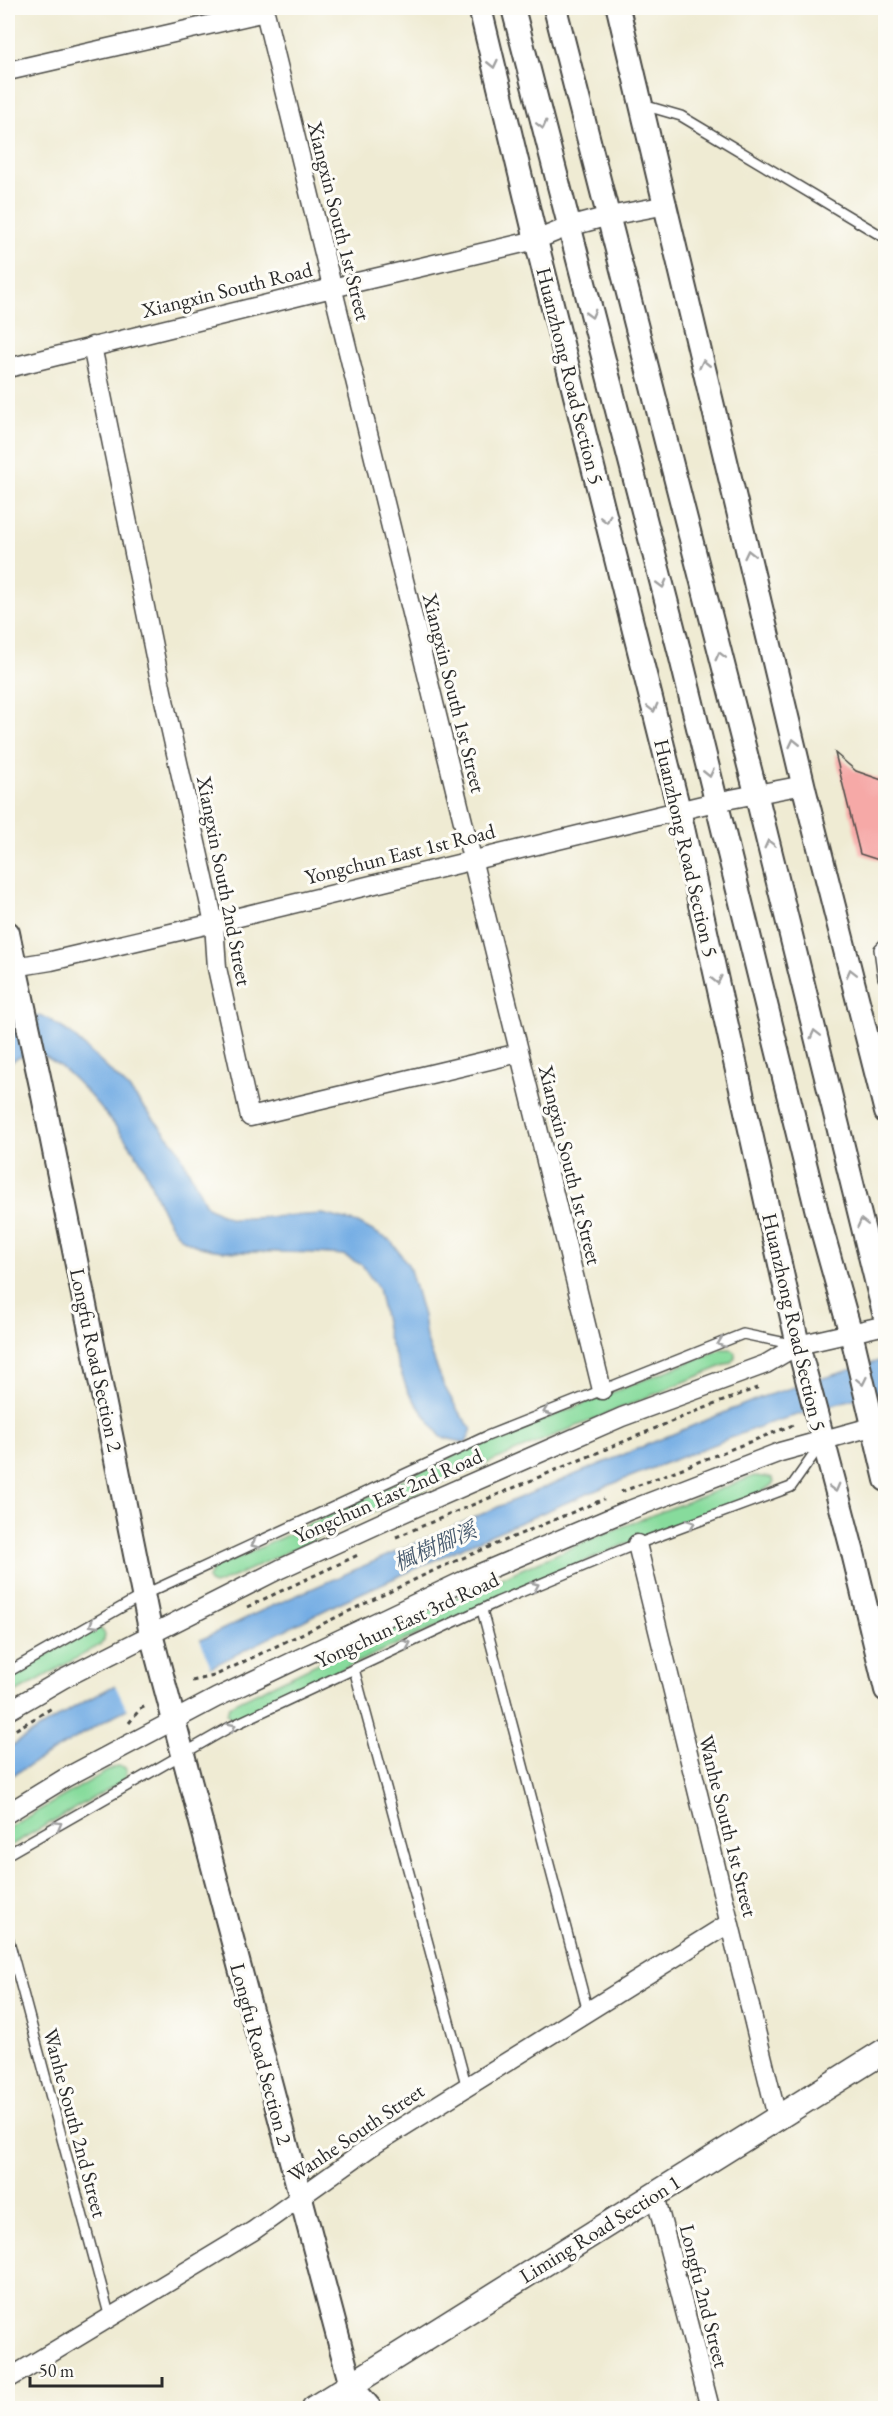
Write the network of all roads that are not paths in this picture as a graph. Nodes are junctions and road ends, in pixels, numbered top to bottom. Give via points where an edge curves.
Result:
1 (480, 8) edge
2 (513, 8) edge
3 (555, 8) edge
4 (618, 8) edge
5 (264, 10) edge
6 (8, 71) edge
7 (642, 105) junction
8 (667, 205) junction
9 (609, 216) junction
10 (568, 228) junction
11 (885, 230) edge
12 (536, 240) junction
13 (332, 288) junction
14 (92, 346) junction
15 (8, 368) edge
16 (804, 785) junction
17 (756, 794) junction
18 (715, 802) junction
19 (679, 810) junction
20 (471, 860) junction
21 (214, 923) junction
22 (8, 933) edge
23 (882, 945) edge
24 (11, 968) edge
25 (885, 979) edge
26 (519, 1053) junction
27 (885, 1112) edge
28 (885, 1323) edge
29 (852, 1339) junction
30 (799, 1350) junction
31 (602, 1390) junction
32 (876, 1422) edge
33 (822, 1436) junction
34 (885, 1480) edge
35 (637, 1544) junction
36 (143, 1594) junction
37 (482, 1610) junction
38 (151, 1634) junction
39 (354, 1669) junction
40 (8, 1672) edge
41 (885, 1690) edge
42 (8, 1711) edge
43 (173, 1722) junction
44 (182, 1756) junction
45 (8, 1813) edge
46 (8, 1854) edge
47 (728, 1924) junction
48 (8, 1937) edge
49 (588, 2012) junction
50 (885, 2050) edge
51 (467, 2088) junction
52 (777, 2117) junction
53 (655, 2195) junction
54 (299, 2197) junction
55 (110, 2318) junction
56 (8, 2379) edge
57 (350, 2397) edge
58 (314, 2409) edge
59 (370, 2409) edge
60 (710, 2409) edge

1 -> 12 street, Huanzhong Road Section 5
2 -> 10 street, Huanzhong Road Section 5
3 - 9 street
4 - 7 street
5 - 6 street
5 - 13 street, Xiangxin South 1st Street
7 - 8 street
7 - 11 lane via 681,116 880,235
8 - 9 street, Xiangxin South Road
16 -> 8 street
9 - 10 street, Xiangxin South Road
17 -> 9 street
10 - 12 street, Xiangxin South Road
10 -> 18 street, Huanzhong Road Section 5
12 - 13 street, Xiangxin South Road
12 -> 19 street, Huanzhong Road Section 5
13 - 14 street, Xiangxin South Road
13 - 20 street, Xiangxin South 1st Street
14 - 15 street, Xiangxin South Road
14 - 21 street, Xiangxin South 2nd Street via 162,692
16 - 17 street, Yongchun East 1st Road
27 -> 16 street
17 - 18 street, Yongchun East 1st Road
28 -> 17 street
18 - 19 street, Yongchun East 1st Road
18 - 29 street, Huanzhong Road Section 5
19 - 20 street, Yongchun East 1st Road
19 -> 30 street, Huanzhong Road Section 5
20 - 21 street, Yongchun East 1st Road
20 - 26 street, Xiangxin South 1st Street
21 - 24 street, Yongchun East 1st Road
21 - 26 street, Xiangxin South 2nd Street via 217,968 250,1117
22 - 24 street
23 - 25 lane
24 - 36 street, Longfu Road Section 2 via 41,1086
26 - 31 street, Xiangxin South 1st Street
28 - 29 street, Yongchun East 2nd Road
29 - 30 street, Yongchun East 2nd Road
29 -> 32 street, Huanzhong Road Section 5
30 -> 31 lane, Yongchun East 2nd Road via 743,1334
30 - 33 street, Huanzhong Road Section 5
30 - 38 street, Yongchun East 2nd Road via 622,1417 406,1511
31 -> 36 lane, Yongchun East 2nd Road via 487,1436
32 - 33 street, Yongchun East 3rd Road
32 - 34 street, Huanzhong Road Section 5
35 -> 33 lane, Yongchun East 3rd Road via 790,1487
33 -> 41 street, Huanzhong Road Section 5
33 - 43 street, Yongchun East 3rd Road via 471,1577
37 -> 35 lane, Yongchun East 3rd Road
35 - 47 street, Wanhe South 1st Street
36 - 38 street, Longfu Road Section 2
36 -> 40 lane, Yongchun East 2nd Road
39 -> 37 lane, Yongchun East 3rd Road
37 - 49 lane
38 - 42 street, Yongchun East 2nd Road
38 - 43 street, Longfu Road Section 2
44 -> 39 lane, Yongchun East 3rd Road via 230,1727
39 - 51 lane
43 - 44 street, Longfu Road Section 2
43 - 45 street, Yongchun East 3rd Road via 65,1778
46 -> 44 lane, Yongchun East 3rd Road
44 - 54 street, Longfu Road Section 2
47 - 49 street, Wanhe South Street
47 - 52 street, Wanhe South 1st Street
48 - 55 lane, Wanhe South 2nd Street
49 - 51 street, Wanhe South Street
50 - 52 main road, Liming Road Section 1
51 - 54 street, Wanhe South Street
52 - 53 main road, Liming Road Section 1
53 - 57 main road, Liming Road Section 1
53 - 60 street, Longfu 2nd Street
54 - 55 street, Wanhe South Street via 253,2231
54 - 57 street, Longfu Road Section 2
55 - 56 street, Wanhe South Street
57 - 58 main road, Liming Road Section 1
57 - 59 street

